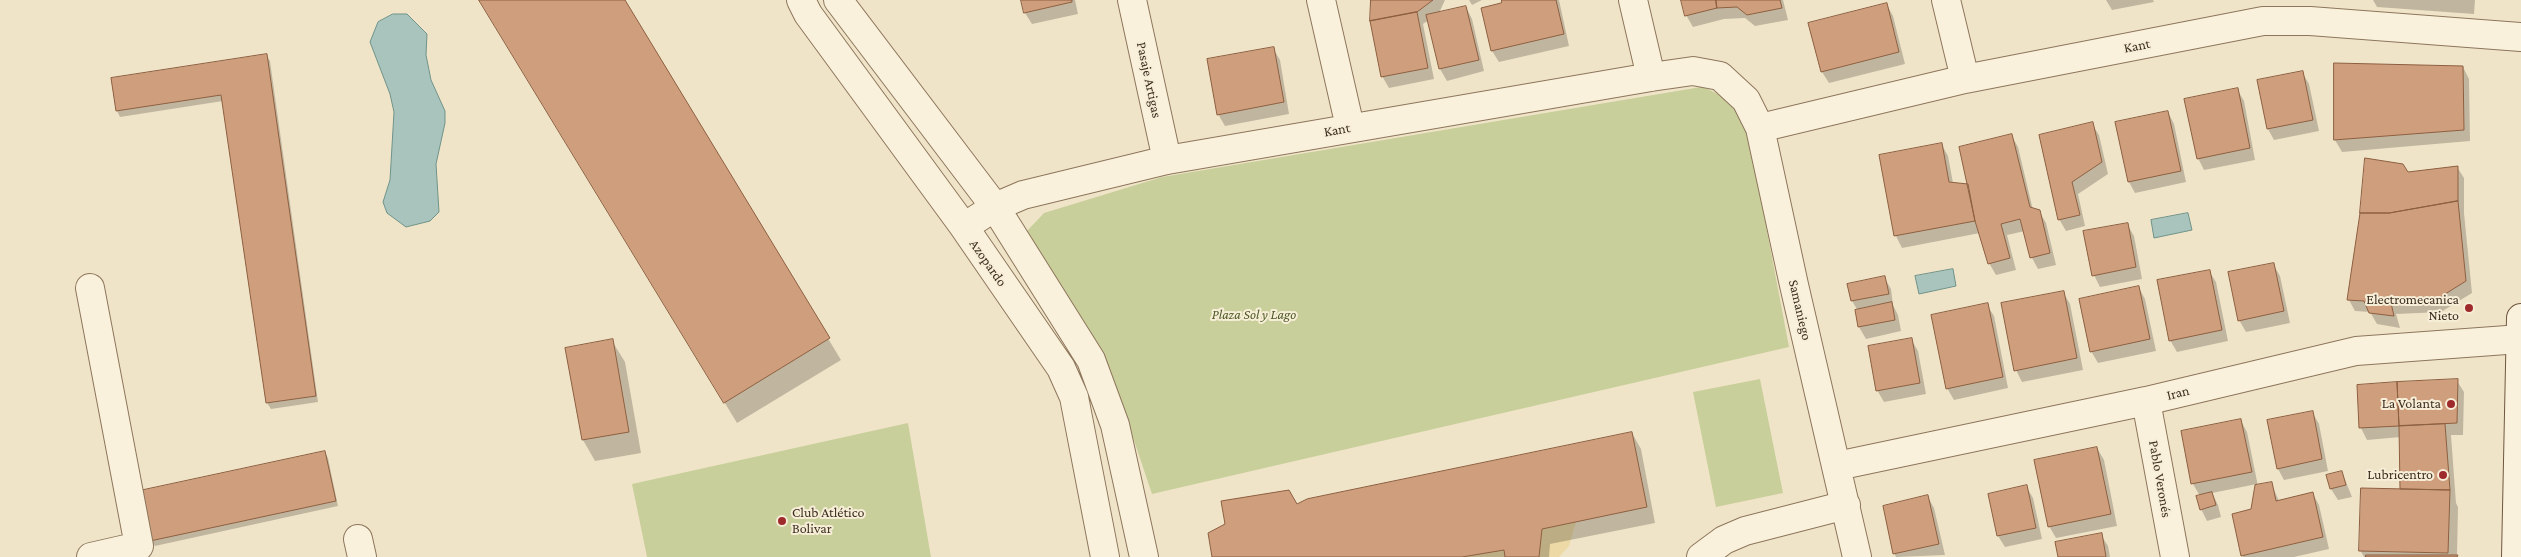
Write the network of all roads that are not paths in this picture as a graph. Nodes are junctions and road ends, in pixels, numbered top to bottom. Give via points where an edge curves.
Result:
1 (801, 0) edge
2 (838, 0) edge
3 (1132, 0) edge
4 (1321, 0) edge
5 (1633, 0) edge
6 (1946, 0) edge
7 (2261, 11) edge
8 (2521, 37) edge
9 (1720, 76) joint
10 (1651, 77) junction
11 (1965, 79) junction
12 (1350, 128) junction
13 (1760, 128) junction
14 (1166, 160) junction
15 (995, 207) junction
16 (964, 227) junction
17 (90, 288) dead end
18 (2521, 318) edge
19 (2521, 339) edge
20 (2146, 401) junction
21 (1837, 466) junction
22 (1846, 505) junction
23 (91, 557) edge
24 (1104, 557) edge
25 (1144, 557) edge
26 (1701, 557) edge
27 (1857, 557) edge
28 (2174, 557) edge
29 (2516, 557) edge

1 - 16 street, Azopardo
2 - 15 street
3 - 14 street, Pasaje Artigas
4 - 12 street
5 - 10 street
6 - 11 street
7 - 8 street, Kant via 2310,21
7 - 11 street, Kant
9 - 10 street, Kant via 1693,71
9 - 13 street, Samaniego via 1746,100
10 - 12 street, Kant
11 - 13 street, Kant
12 - 14 street, Kant
13 - 21 street, Samaniego
14 - 15 street, Kant via 1023,195
15 - 16 street, Kant
15 - 25 street via 1094,368 1115,425
16 - 24 street, Azopardo via 1061,368 1074,397
17 - 23 street via 138,546
18 - 19 street
19 - 20 street, Iran via 2356,351
19 - 29 street
20 - 21 street, Iran
20 - 28 street, Pablo Veronés
21 - 22 street, Samaniego
22 - 26 street via 1745,532 1724,540
22 - 27 street, Samaniego

